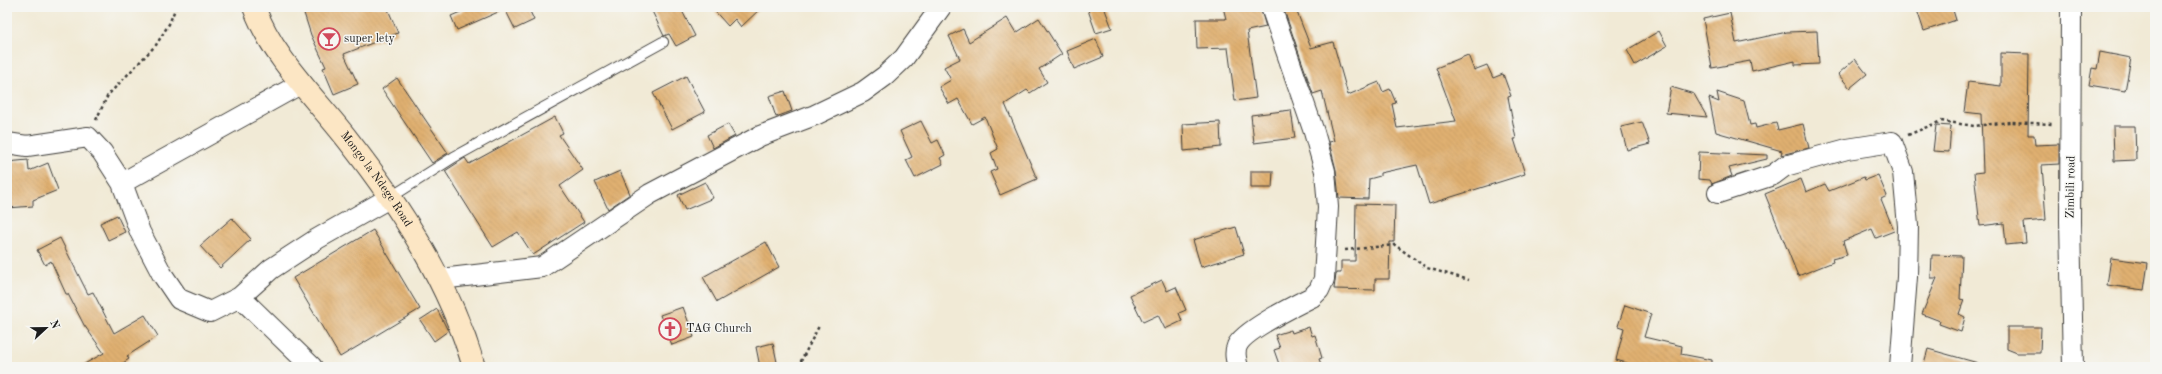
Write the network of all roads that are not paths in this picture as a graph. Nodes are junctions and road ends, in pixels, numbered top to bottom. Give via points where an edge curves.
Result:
1 (254, 7) edge
2 (941, 7) edge
3 (1270, 7) edge
4 (2071, 7) edge
5 (663, 42) dead end
6 (302, 83) junction
7 (7, 143) edge
8 (122, 183) junction
9 (1718, 194) dead end
10 (391, 197) junction
11 (441, 279) junction
12 (240, 297) junction
13 (312, 367) edge
14 (474, 367) edge
15 (1238, 367) edge
16 (1900, 367) edge
17 (2073, 367) edge

1 - 6 street, Mongo la Ndege Road via 260,23 284,63
2 - 11 street via 904,58 863,92 815,115 760,136 650,194 542,267
3 - 15 street via 1325,171 1328,207 1324,280 1320,290 1312,297 1247,335 1237,344 1235,353
4 - 17 street, Zimbili road via 2070,221
5 - 10 lane via 454,157
6 - 8 street
6 - 10 street, Mongo la Ndege Road
7 - 8 street via 27,146 88,137 102,152
8 - 12 street via 140,232 162,274 179,299 210,312
9 - 16 street via 1773,175 1785,166 1847,149 1892,142 1903,172 1908,226
10 - 11 street, Mongo la Ndege Road
10 - 12 street via 317,239 271,269
11 - 14 street, Mongo la Ndege Road
12 - 13 street

